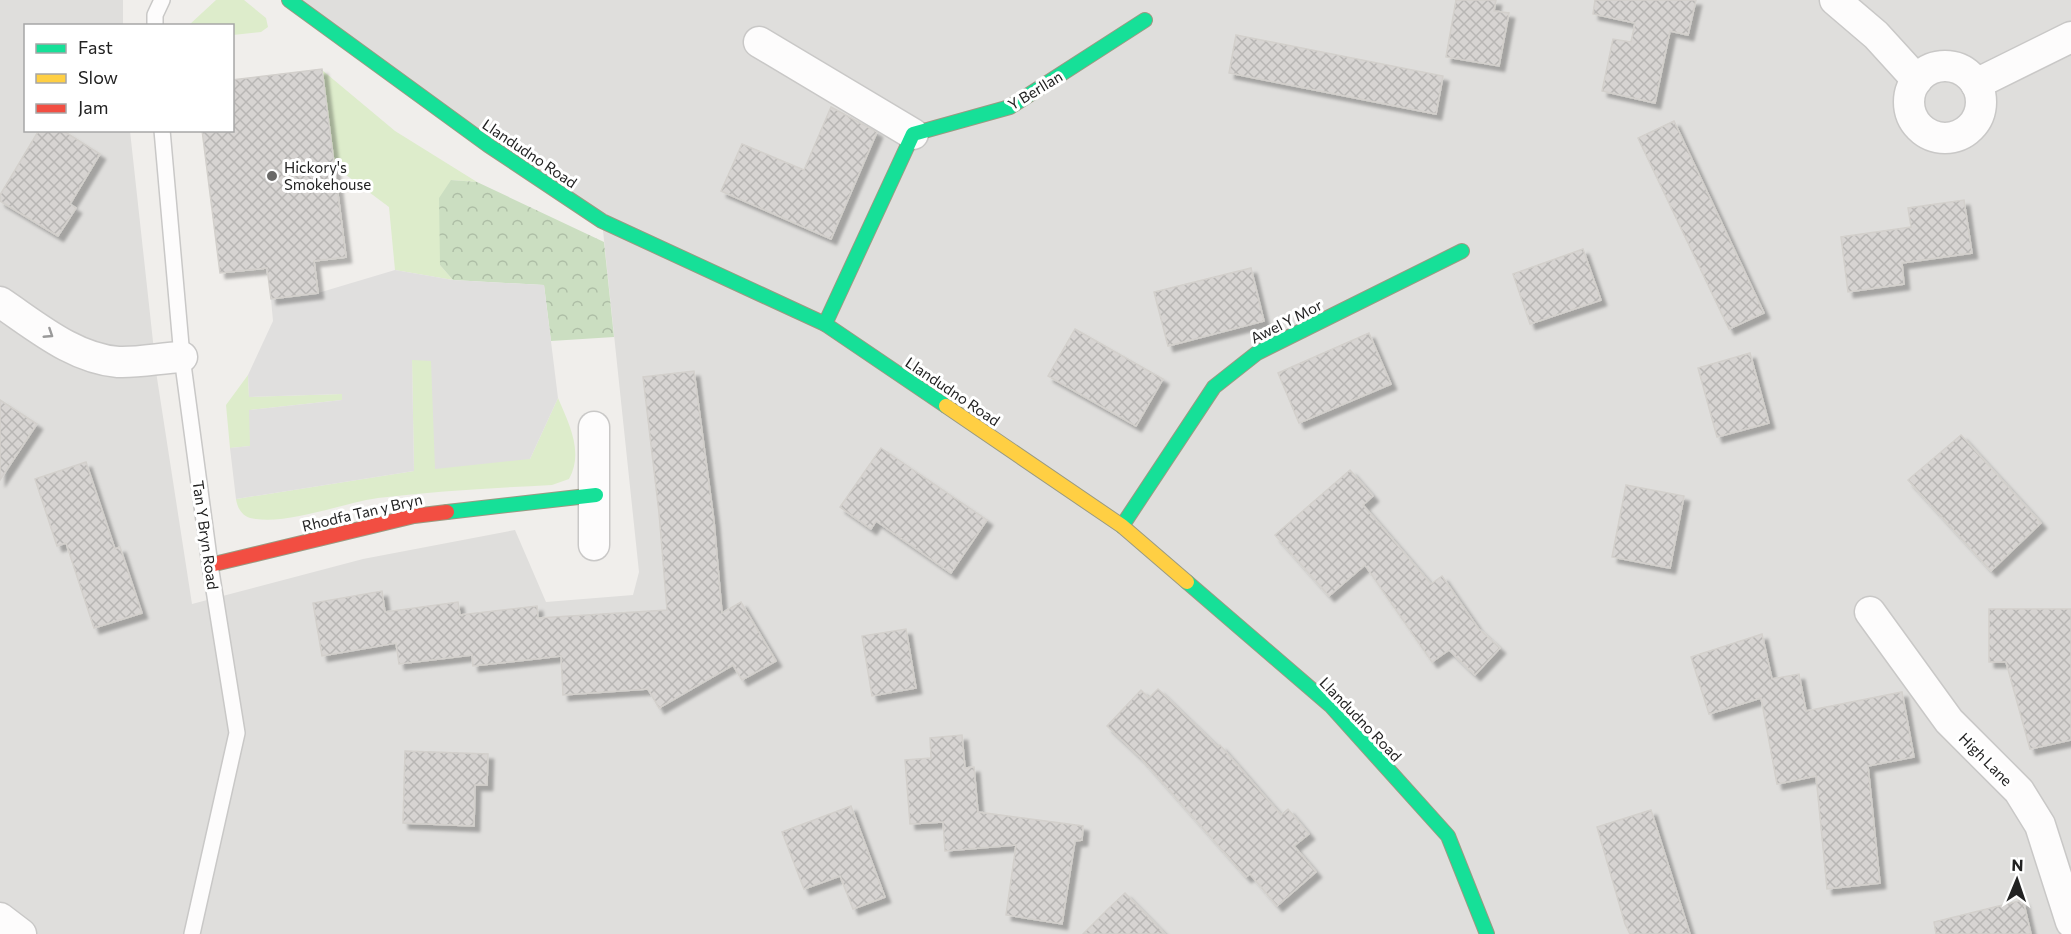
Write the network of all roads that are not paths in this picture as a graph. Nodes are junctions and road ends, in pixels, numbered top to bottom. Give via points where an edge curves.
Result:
1 (162, 0) edge
2 (289, 0) edge
3 (1835, 0) edge
4 (1145, 20) dead end
5 (155, 24) edge
6 (2071, 37) edge
7 (759, 42) dead end
8 (1917, 80) junction
9 (1976, 84) junction
10 (162, 132) edge
11 (913, 134) junction
12 (1462, 251) dead end
13 (0, 302) edge
14 (825, 324) junction
15 (182, 357) junction
16 (594, 427) dead end
17 (596, 495) junction
18 (1122, 526) junction
19 (594, 545) dead end
20 (210, 565) junction
21 (1870, 612) dead end
22 (0, 918) edge
23 (2071, 922) edge
24 (21, 934) edge
25 (192, 934) edge
26 (1487, 934) edge

1 - 5 lane
2 - 14 main road, Llandudno Road via 488,145 602,221
3 - 8 street via 1876,35
4 - 11 main road, Y Berllan via 1010,107
6 - 9 street
7 - 11 street
8 - 9 street via 1940,66 1964,71
8 - 9 street via 1909,102 1911,114 1920,128 1942,139 1962,135 1976,122 1981,104
10 - 15 lane, Tan Y Bryn Road
11 - 14 main road
12 - 18 main road, Awel Y Mor via 1257,353 1214,387
13 -> 15 street via 70,348 94,357 119,362
14 - 18 main road, Llandudno Road
15 - 20 lane, Tan Y Bryn Road
16 - 17 street
17 - 19 street
17 - 20 main road, Rhodfa Tan y Bryn via 414,516
18 - 26 main road, Llandudno Road via 1331,706 1448,836
20 - 25 lane, Tan Y Bryn Road via 237,734
21 - 23 street, High Lane via 1949,721 2019,791 2040,825
22 - 24 street

